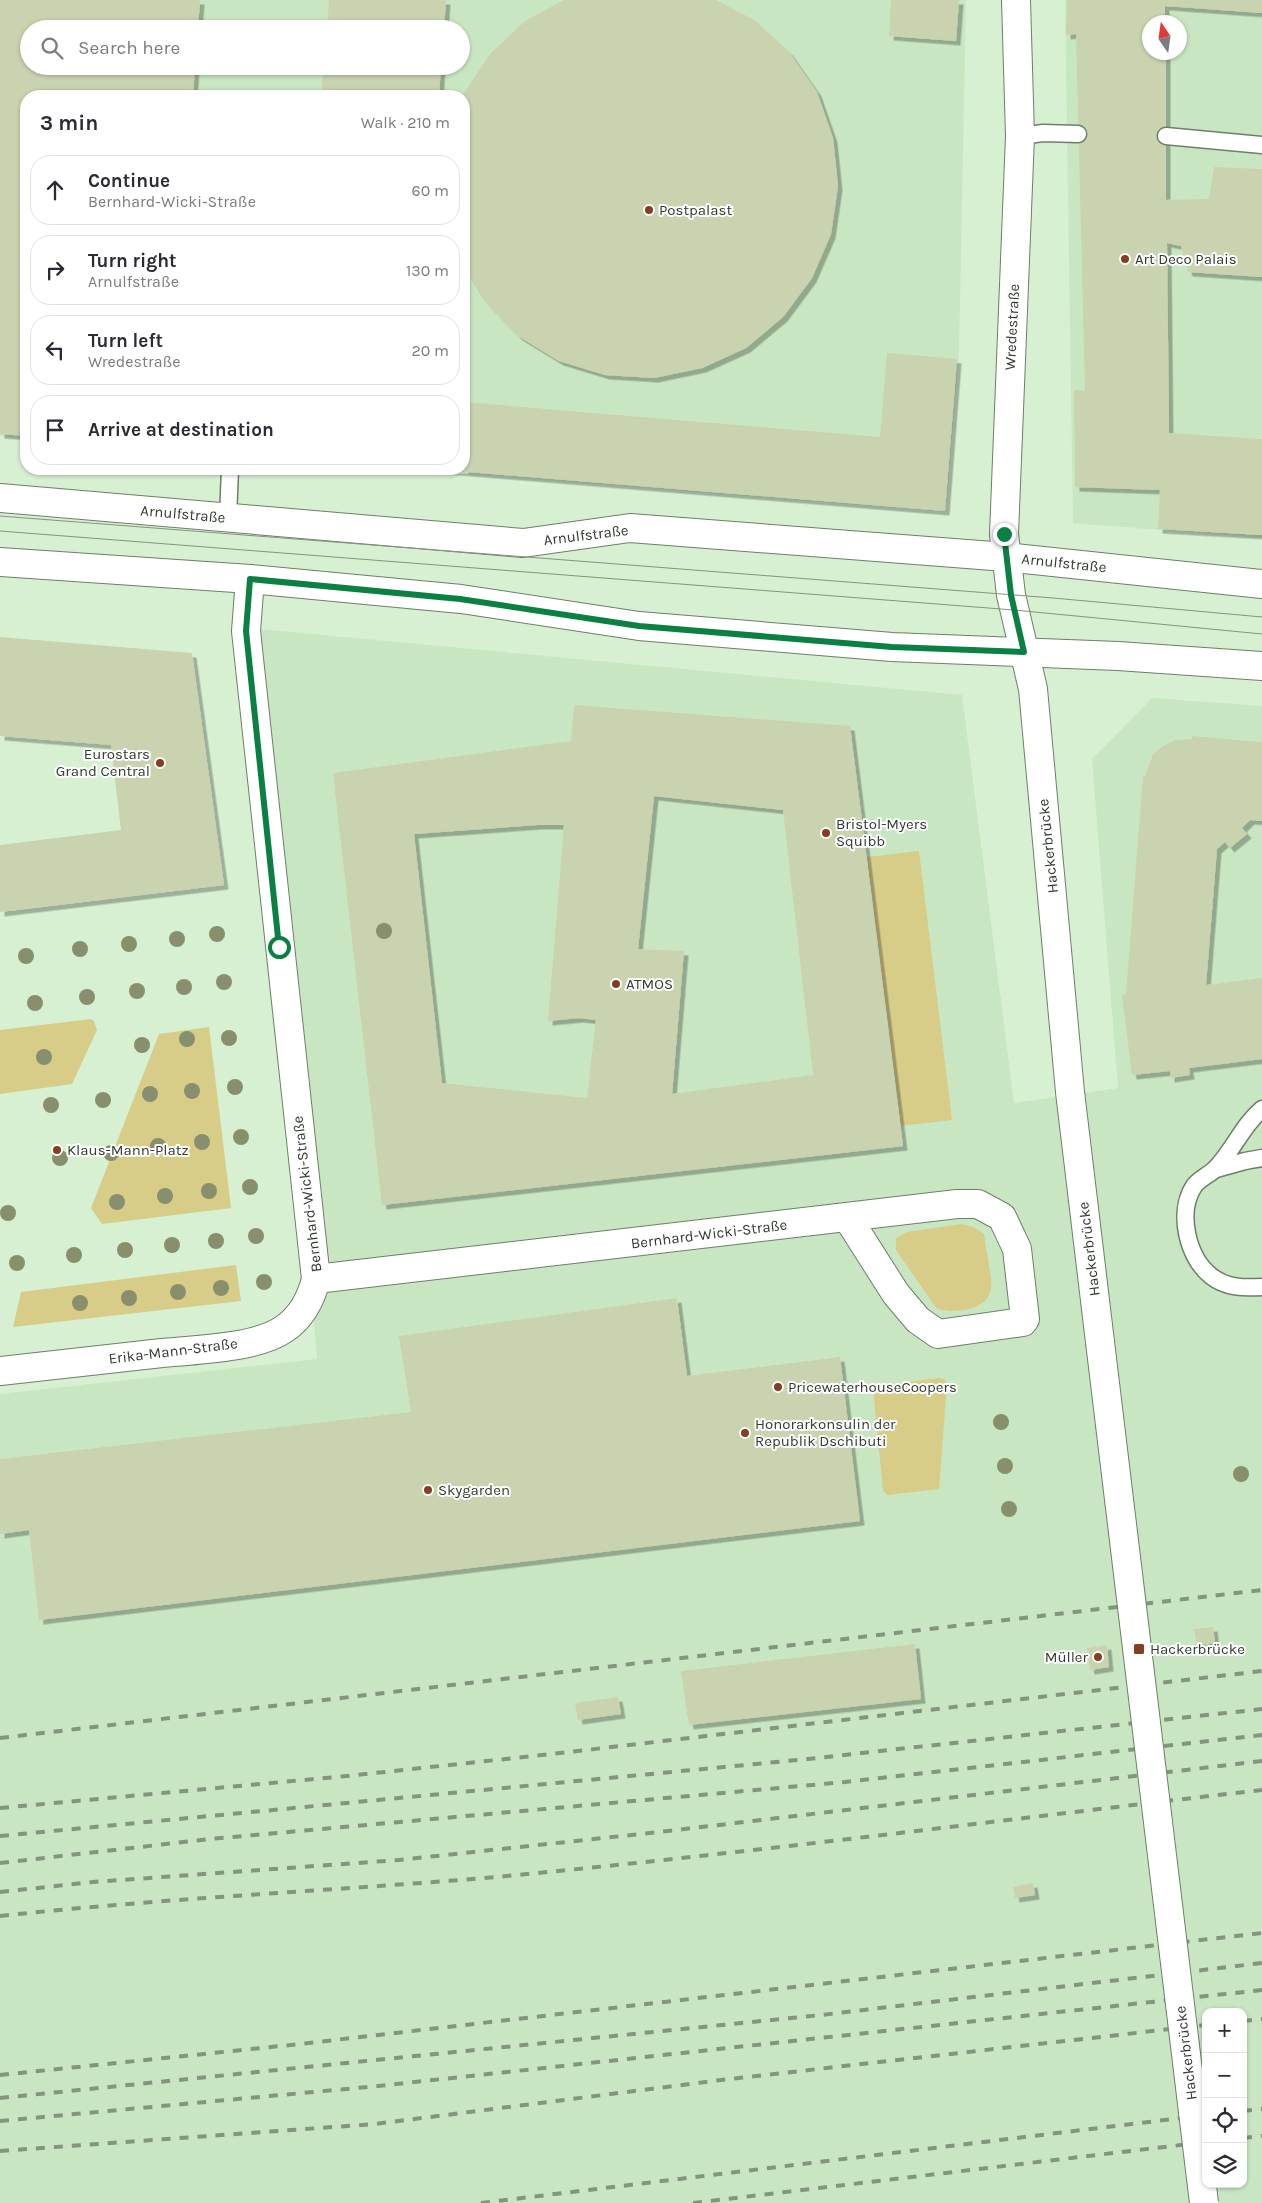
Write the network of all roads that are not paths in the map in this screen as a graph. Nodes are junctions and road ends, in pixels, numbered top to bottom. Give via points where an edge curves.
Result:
1 (1016, 0) edge
2 (1078, 134) dead end
3 (1020, 136) junction
4 (1166, 136) dead end
5 (1262, 145) edge
6 (230, 475) edge
7 (0, 498) edge
8 (228, 518) junction
9 (1006, 557) junction
10 (0, 562) edge
11 (250, 579) junction
12 (1262, 584) edge
13 (1024, 652) junction
14 (1262, 666) edge
15 (1262, 1110) edge
16 (1262, 1158) edge
17 (1216, 1169) junction
18 (847, 1217) junction
19 (316, 1279) junction
20 (1262, 1287) edge
21 (0, 1372) edge
22 (1204, 2203) edge

1 - 3 street, Wredestraße
2 - 3 lane
3 - 9 street, Wredestraße via 1004,534
4 - 5 lane
6 - 8 lane
7 - 8 street, Arnulfstraße
8 - 9 street, Arnulfstraße via 523,543 630,528
9 - 12 street, Arnulfstraße
9 - 13 street, Wredestraße
10 - 11 street
11 - 13 street via 460,599 639,626 892,647
11 - 19 street, Bernhard-Wicki-Straße via 246,631
13 - 14 street
13 - 22 street, Hackerbrücke, bridge via 1033,689 1070,1092
15 - 17 lane via 1252,1118
16 - 17 lane
17 - 20 lane via 1194,1186 1185,1212 1188,1243 1211,1276 1237,1288
18 - 18 street, Bernhard-Wicki-Straße via 896,1294 918,1320 938,1334 1025,1319 1017,1249 1002,1217 978,1204
18 - 19 street, Bernhard-Wicki-Straße
19 - 21 street, Erika-Mann-Straße via 312,1297 303,1310 284,1329 259,1340

